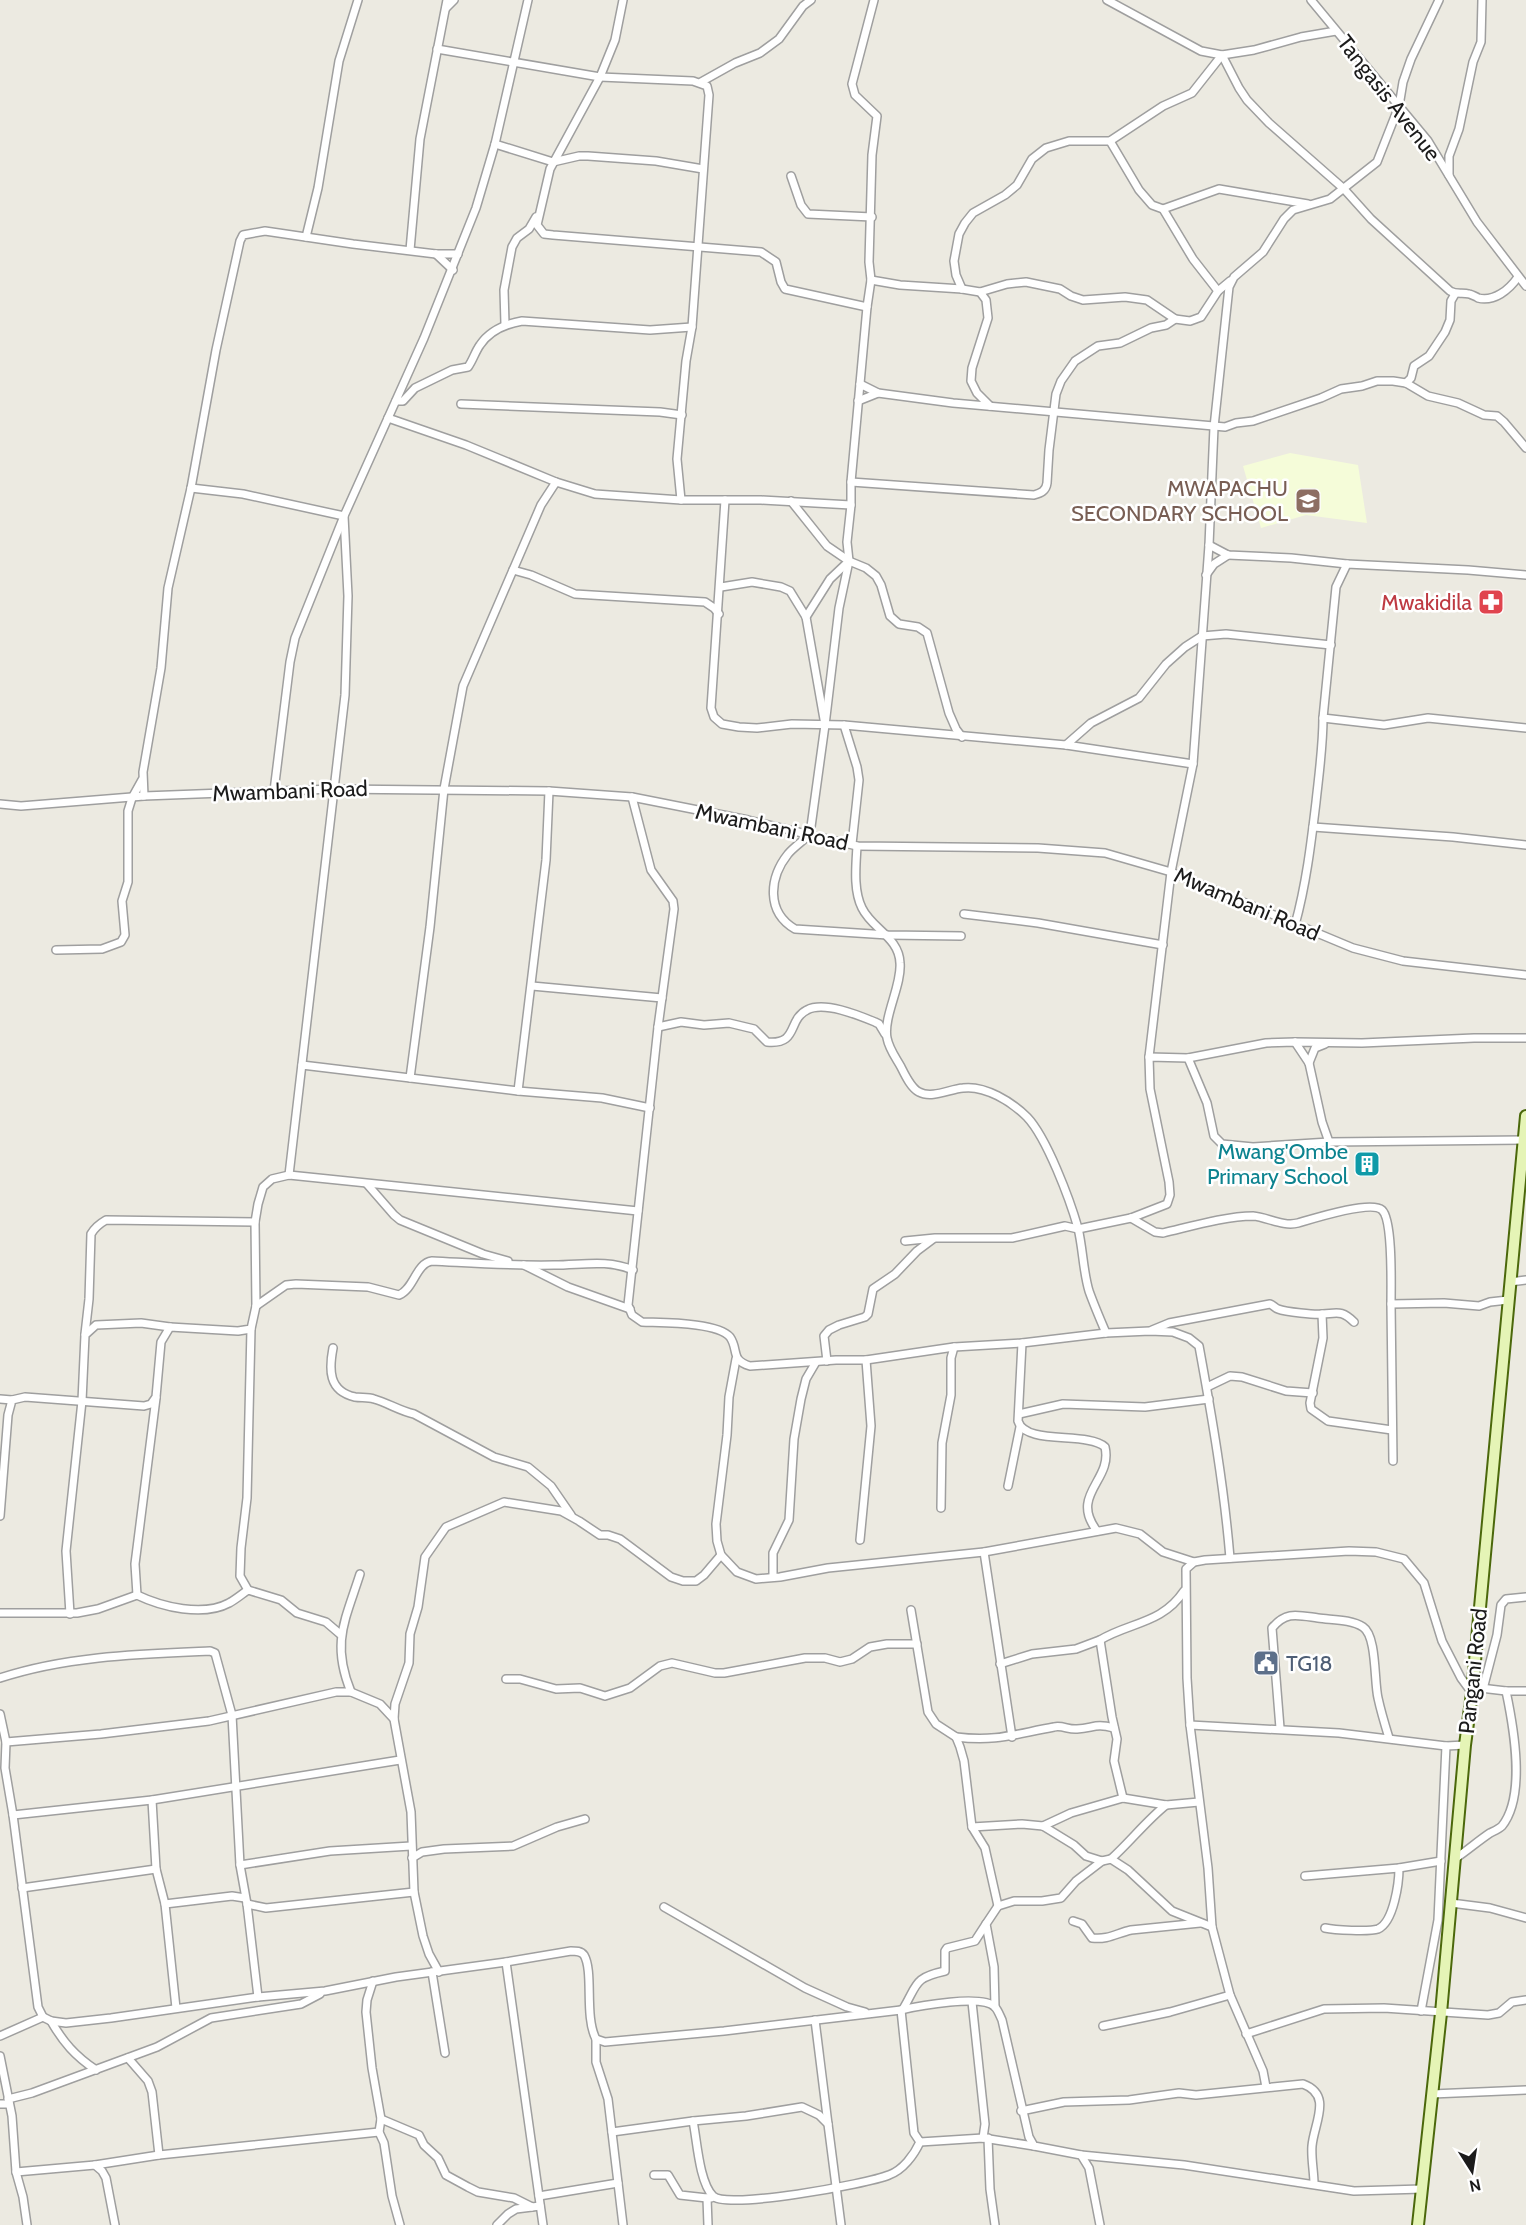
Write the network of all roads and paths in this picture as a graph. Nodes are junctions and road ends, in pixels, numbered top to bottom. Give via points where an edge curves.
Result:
1 (358, 0) edge
2 (454, 0) edge
3 (528, 0) edge
4 (623, 0) edge
5 (811, 0) edge
6 (874, 0) edge
7 (1107, 0) edge
8 (1311, 0) edge
9 (1439, 0) edge
10 (1482, 0) edge
11 (446, 4) edge
12 (1336, 30) junction
13 (437, 50) junction
14 (1222, 55) junction
15 (513, 63) junction
16 (600, 77) junction
17 (700, 82) junction
18 (1399, 106) junction
19 (1110, 141) junction
20 (495, 144) junction
21 (553, 162) junction
22 (703, 168) junction
23 (791, 176) dead end
24 (1449, 177) junction
25 (1344, 189) junction
26 (1310, 204) junction
27 (1163, 209) junction
28 (538, 215) junction
29 (872, 217) junction
30 (306, 237) junction
31 (698, 247) junction
32 (410, 250) junction
33 (436, 254) junction
34 (458, 254) junction
35 (453, 270) junction
36 (1234, 277) junction
37 (1518, 277) junction
38 (871, 280) junction
39 (1526, 286) edge
40 (962, 289) junction
41 (1218, 291) junction
42 (980, 292) junction
43 (1455, 294) junction
44 (867, 307) junction
45 (1175, 319) junction
46 (505, 324) junction
47 (692, 327) junction
48 (1406, 383) junction
49 (860, 384) junction
50 (878, 393) junction
51 (396, 401) junction
52 (858, 401) junction
53 (461, 404) dead end
54 (990, 406) junction
55 (1053, 411) junction
56 (682, 415) junction
57 (388, 417) junction
58 (1214, 427) junction
59 (1526, 448) edge
60 (556, 482) junction
61 (851, 482) junction
62 (191, 488) junction
63 (681, 500) junction
64 (726, 500) junction
65 (791, 501) junction
66 (851, 505) junction
67 (344, 516) junction
68 (1209, 545) junction
69 (1228, 555) junction
70 (849, 561) junction
71 (1347, 564) junction
72 (513, 570) junction
73 (1526, 575) edge
74 (1205, 576) junction
75 (721, 587) junction
76 (718, 614) junction
77 (806, 617) junction
78 (1202, 636) junction
79 (1331, 645) junction
80 (1323, 718) junction
81 (825, 725) junction
82 (844, 725) junction
83 (1526, 728) edge
84 (962, 737) junction
85 (1066, 745) junction
86 (1193, 765) junction
87 (143, 780) junction
88 (333, 789) junction
89 (444, 789) junction
90 (274, 791) junction
91 (549, 791) junction
92 (144, 796) junction
93 (632, 797) junction
94 (132, 798) junction
95 (0, 804) edge
96 (1313, 827) junction
97 (810, 834) junction
98 (854, 845) junction
99 (1526, 845) edge
100 (1171, 872) junction
101 (964, 914) dead end
102 (1294, 925) junction
103 (888, 935) junction
104 (961, 936) dead end
105 (1163, 945) junction
106 (56, 950) dead end
107 (1526, 975) edge
108 (532, 986) junction
109 (662, 998) junction
110 (658, 1027) junction
111 (887, 1037) junction
112 (1526, 1038) edge
113 (1295, 1042) junction
114 (1328, 1043) junction
115 (1149, 1057) junction
116 (1188, 1058) junction
117 (1309, 1063) junction
118 (302, 1065) junction
119 (410, 1078) junction
120 (518, 1091) junction
121 (650, 1108) junction
122 (1526, 1123) edge
123 (1524, 1140) junction
124 (1329, 1142) junction
125 (289, 1175) junction
126 (367, 1184) junction
127 (638, 1211) junction
128 (1131, 1218) junction
129 (255, 1222) junction
130 (1078, 1229) junction
131 (935, 1238) junction
132 (905, 1241) dead end
133 (522, 1264) junction
134 (633, 1270) junction
135 (1526, 1280) edge
136 (1510, 1282) junction
137 (1509, 1300) junction
138 (1391, 1304) junction
139 (256, 1306) junction
140 (630, 1309) junction
141 (1322, 1314) junction
142 (1354, 1322) dead end
143 (170, 1327) junction
144 (251, 1329) junction
145 (1150, 1331) junction
146 (1106, 1333) junction
147 (84, 1335) junction
148 (1022, 1343) junction
149 (954, 1347) junction
150 (333, 1348) dead end
151 (736, 1359) junction
152 (866, 1360) junction
153 (827, 1361) junction
154 (816, 1362) junction
155 (1207, 1387) junction
156 (1313, 1393) junction
157 (156, 1397) junction
158 (0, 1399) edge
159 (12, 1400) junction
160 (1209, 1400) junction
161 (82, 1401) junction
162 (1019, 1414) junction
163 (1020, 1427) junction
164 (1392, 1430) junction
165 (1393, 1461) dead end
166 (1008, 1486) dead end
167 (941, 1508) dead end
168 (0, 1516) edge
169 (572, 1517) junction
170 (1097, 1531) junction
171 (860, 1540) dead end
172 (984, 1552) junction
173 (721, 1555) junction
174 (1230, 1558) junction
175 (1194, 1562) junction
176 (360, 1574) dead end
177 (773, 1578) junction
178 (248, 1590) junction
179 (1185, 1590) junction
180 (137, 1595) junction
181 (1526, 1597) edge
182 (911, 1610) dead end
183 (0, 1613) edge
184 (70, 1614) junction
185 (340, 1634) junction
186 (1100, 1640) junction
187 (917, 1644) junction
188 (1000, 1664) junction
189 (0, 1678) edge
190 (506, 1679) dead end
191 (1476, 1690) junction
192 (1506, 1691) junction
193 (1526, 1691) edge
194 (351, 1692) junction
195 (0, 1714) edge
196 (232, 1714) junction
197 (394, 1719) junction
198 (1190, 1725) junction
199 (1114, 1728) junction
200 (1280, 1728) junction
201 (956, 1737) junction
202 (1012, 1737) junction
203 (1389, 1738) junction
204 (6, 1742) junction
205 (1465, 1745) junction
206 (1446, 1746) junction
207 (400, 1760) junction
208 (4, 1780) edge
209 (234, 1786) junction
210 (1123, 1798) junction
211 (152, 1800) junction
212 (1199, 1802) junction
213 (1166, 1805) junction
214 (13, 1815) junction
215 (585, 1819) dead end
216 (1043, 1826) junction
217 (972, 1827) junction
218 (411, 1846) junction
219 (412, 1858) junction
220 (1456, 1858) junction
221 (1111, 1859) junction
222 (1102, 1861) junction
223 (1441, 1861) junction
224 (240, 1865) junction
225 (1399, 1868) junction
226 (156, 1869) junction
227 (1305, 1876) dead end
228 (22, 1888) junction
229 (414, 1892) junction
230 (246, 1901) junction
231 (1451, 1903) junction
232 (165, 1904) junction
233 (664, 1906) dead end
234 (999, 1906) junction
235 (1526, 1918) edge
236 (1073, 1921) dead end
237 (1203, 1922) junction
238 (986, 1924) junction
239 (1212, 1927) junction
240 (1325, 1928) dead end
241 (506, 1962) junction
242 (435, 1972) junction
243 (373, 1981) junction
244 (325, 1991) junction
245 (1230, 1995) junction
246 (258, 1997) junction
247 (1526, 2000) edge
248 (972, 2002) junction
249 (176, 2007) junction
250 (995, 2007) junction
251 (902, 2010) junction
252 (1421, 2011) junction
253 (1441, 2013) junction
254 (870, 2014) junction
255 (43, 2017) junction
256 (815, 2020) junction
257 (51, 2021) junction
258 (1103, 2026) dead end
259 (1246, 2034) junction
260 (0, 2036) edge
261 (596, 2039) junction
262 (445, 2052) dead end
263 (0, 2056) edge
264 (129, 2058) junction
265 (96, 2070) junction
266 (1266, 2087) junction
267 (1526, 2090) edge
268 (1432, 2094) junction
269 (9, 2101) junction
270 (0, 2104) edge
271 (1021, 2111) junction
272 (381, 2119) junction
273 (693, 2121) junction
274 (828, 2124) junction
275 (379, 2132) junction
276 (612, 2132) junction
277 (986, 2138) junction
278 (920, 2142) junction
279 (1034, 2146) junction
280 (159, 2155) junction
281 (1081, 2155) junction
282 (95, 2165) junction
283 (16, 2172) junction
284 (654, 2175) dead end
285 (618, 2183) junction
286 (1314, 2184) junction
287 (835, 2189) junction
288 (1422, 2189) junction
289 (539, 2196) junction
290 (711, 2198) junction
291 (536, 2206) junction
292 (27, 2225) edge
293 (115, 2225) edge
294 (400, 2225) edge
295 (497, 2225) edge
296 (543, 2225) edge
297 (623, 2225) edge
298 (708, 2225) edge
299 (841, 2225) edge
300 (995, 2225) edge
301 (1100, 2225) edge
302 (1418, 2225) edge

1 - 30 street via 339,61
2 - 11 street
3 - 15 street
4 - 16 street via 615,40
5 - 17 street via 770,46
6 - 29 street via 852,84 855,95 877,116 872,155
7 - 14 street via 1193,47
8 - 12 street, Tangasis Avenue
9 - 18 street via 1410,59
10 - 24 street via 1481,42 1449,156
11 - 13 street
12 - 14 street
12 - 18 street, Tangasis Avenue
13 - 15 street
13 - 32 street via 420,139
14 - 19 street via 1192,93 1163,106
14 - 25 street via 1246,100
15 - 16 street
15 - 20 street
16 - 17 street
16 - 21 street
17 - 22 street via 707,86 709,94
18 - 24 street, Tangasis Avenue via 1428,141
18 - 25 street via 1377,162
19 - 27 street via 1139,190 1152,205
19 - 40 street via 1069,141 1046,148 1032,159 1017,185 973,213 959,234 954,261
20 - 21 street
20 - 34 street
21 - 22 street via 588,156
21 - 28 street
22 - 31 street
23 - 29 street via 808,214
24 - 37 street, Tangasis Avenue
25 - 26 street via 1330,199
25 - 43 street via 1371,219
26 - 27 street via 1219,189
26 - 36 street via 1293,210 1263,252
27 - 41 street via 1192,259
28 - 31 street via 537,225 544,234
28 - 46 street via 512,247 504,290
29 - 38 street
30 - 32 street
30 - 62 street via 265,231 243,235 240,241
31 - 44 street via 761,252 776,262 785,289
31 - 47 street
32 - 33 street
33 - 34 street
33 - 35 street
34 - 35 street
35 - 51 street
36 - 41 street
36 - 58 street via 1229,287
37 - 39 street, Tangasis Avenue
37 - 43 street via 1499,295 1485,298
38 - 40 street
38 - 44 street
40 - 42 street
41 - 45 street via 1201,317 1190,321
42 - 45 street via 1026,282 1060,289 1083,300 1147,300
42 - 54 street via 986,300 988,318 971,381
43 - 48 street via 1450,320 1440,341 1429,356 1414,366
44 - 49 street
45 - 55 street via 1120,343 1089,350 1075,361 1061,381
46 - 47 street via 522,321 650,330
46 - 51 street via 479,345 468,367 452,370 416,388 403,401
47 - 56 street
48 - 58 street via 1377,381 1341,389 1253,421
48 - 59 street via 1428,396 1497,416
49 - 50 street
49 - 52 street
50 - 52 street
50 - 54 street
51 - 57 street
52 - 61 street
53 - 56 street
54 - 55 street
55 - 58 street
55 - 61 street via 1047,488 1041,493
56 - 63 street via 677,459
57 - 60 street
57 - 67 street
58 - 68 street
60 - 63 street via 595,494
60 - 72 street via 541,504
61 - 66 street
62 - 67 street via 243,494
62 - 87 street via 168,588
63 - 64 street
64 - 65 street
64 - 75 street
65 - 66 street
65 - 70 street via 827,546
66 - 70 street
67 - 88 street via 348,596 345,695
67 - 90 street via 295,638
68 - 69 street
68 - 74 street
69 - 71 street
69 - 74 street
70 - 77 street via 830,579
70 - 81 street via 839,608
70 - 84 street via 876,576 894,620 927,633 949,713
71 - 73 street
71 - 79 street via 1336,587
72 - 76 street via 575,594 705,602
72 - 89 street via 463,686
74 - 78 street
75 - 76 street
75 - 77 street via 752,582 781,587 790,591
76 - 81 street via 712,678 714,717 722,724 739,727
77 - 81 street
78 - 79 street via 1226,634
78 - 85 street via 1166,664 1139,698 1091,723
78 - 86 street
79 - 80 street
80 - 83 street via 1383,725 1428,718
80 - 96 street
81 - 82 street
81 - 97 street
82 - 84 street
82 - 98 street via 859,780
84 - 85 street
85 - 86 street
86 - 100 street
87 - 92 street
87 - 94 street
88 - 89 street, Mwambani Road
88 - 90 street, Mwambani Road
88 - 118 street
89 - 91 street, Mwambani Road
89 - 119 street
90 - 92 street, Mwambani Road
91 - 93 street, Mwambani Road
91 - 108 street via 546,860
92 - 94 street, Mwambani Road
93 - 97 street, Mwambani Road
93 - 109 street via 651,870 673,901
94 - 95 street, Mwambani Road
94 - 106 street via 128,811 128,882 122,901 125,934 121,942 102,949
96 - 99 street
96 - 102 street via 1303,897
97 - 98 street, Mwambani Road
97 - 103 street via 788,854 775,877 774,907 784,922 795,928
98 - 100 street, Mwambani Road via 1106,853
98 - 103 street via 862,908
100 - 102 street, Mwambani Road
100 - 105 street
101 - 105 street
102 - 107 street, Mwambani Road via 1353,948 1403,961
103 - 104 street
103 - 111 street via 898,951 901,966
105 - 115 street
108 - 109 street
108 - 120 street
109 - 110 street
110 - 111 street via 681,1022 729,1023 754,1029 767,1042 776,1043 789,1036 807,1009 832,1008 879,1024
110 - 121 street
111 - 130 street via 917,1092 926,1095 965,1087 983,1088 1028,1118 1063,1183
112 - 114 street
113 - 114 street
113 - 116 street
113 - 117 street
114 - 117 street via 1316,1048
115 - 116 street
115 - 128 street via 1150,1089 1170,1195 1167,1204
116 - 124 street via 1214,1136 1222,1144 1253,1147
117 - 124 street
118 - 119 street
118 - 125 street
119 - 120 street
120 - 121 street via 602,1098
121 - 127 street
122 - 123 main road, Pangani Road
123 - 124 street
123 - 136 main road, Pangani Road
125 - 126 street
125 - 129 street via 272,1179 263,1187
126 - 127 street
126 - 133 street via 400,1220 483,1254
127 - 134 street
128 - 130 street
128 - 138 street via 1155,1233 1163,1233 1253,1216 1293,1224 1340,1212 1380,1208 1390,1244
129 - 139 street
129 - 147 street via 102,1222 91,1234
130 - 131 street via 1065,1226 1012,1238
130 - 146 street via 1089,1290
131 - 132 street
131 - 153 street via 873,1289 865,1317 829,1330 824,1336
133 - 134 street via 605,1262
133 - 139 street via 427,1262 405,1293 399,1295 368,1287 296,1284 286,1285
133 - 140 street via 568,1287
134 - 140 street
135 - 136 street
136 - 137 main road, Pangani Road
137 - 138 street via 1479,1306
137 - 191 main road, Pangani Road
138 - 164 street
139 - 144 street
140 - 151 street via 642,1322 719,1329 730,1338
141 - 142 street via 1341,1313
141 - 145 street via 1278,1309 1270,1304 1169,1323
141 - 156 street via 1323,1338
143 - 144 street
143 - 147 street via 141,1323 96,1325
143 - 157 street via 160,1342
144 - 178 street via 247,1498 240,1576
145 - 146 street
145 - 155 street via 1173,1332 1199,1346
146 - 148 street
147 - 161 street
148 - 149 street
148 - 162 street
149 - 152 street
149 - 167 street via 942,1443
150 - 169 street via 329,1368 337,1388 348,1395 373,1398 414,1414 494,1457 528,1467 551,1486
151 - 154 street via 750,1366
151 - 173 street via 716,1524
152 - 153 street
152 - 171 street via 871,1426
153 - 154 street
154 - 177 street via 801,1399 794,1439 789,1520 772,1553
155 - 156 street via 1230,1376 1286,1391
155 - 160 street
156 - 164 street via 1311,1409 1328,1421
157 - 161 street via 144,1406
157 - 180 street via 135,1564
158 - 159 street
159 - 161 street via 25,1397
159 - 168 street
160 - 162 street via 1145,1407 1063,1404
160 - 174 street via 1225,1496
161 - 184 street via 66,1551
162 - 163 street
163 - 166 street
163 - 170 street via 1026,1432 1092,1441 1105,1447 1104,1467 1087,1501
164 - 165 street
169 - 173 street via 600,1535 621,1539 671,1577 683,1581 696,1581
169 - 197 street via 561,1511 504,1502 446,1527 425,1557 410,1634 409,1663
170 - 172 street
170 - 175 street via 1133,1531 1162,1552
172 - 177 street
172 - 188 street
173 - 177 street via 737,1572 756,1579
174 - 175 street
174 - 191 street via 1349,1551 1404,1559 1424,1583 1442,1641 1461,1678
175 - 179 street via 1186,1569
176 - 185 street
178 - 180 street via 227,1605 191,1610 162,1606
178 - 185 street via 281,1600 297,1613 326,1622
179 - 186 street via 1164,1613
179 - 198 street
180 - 184 street
181 - 191 street via 1502,1602 1497,1635
182 - 187 street
183 - 184 street
185 - 194 street via 344,1675
186 - 188 street via 1076,1649 1032,1654
186 - 199 street
187 - 190 street via 870,1647 840,1662 805,1658 715,1673 672,1663 660,1666 637,1685 605,1696 587,1689 555,1689
187 - 201 street via 928,1712 936,1724
188 - 202 street
189 - 196 street via 105,1657 210,1650 218,1660
191 - 192 street
191 - 205 main road, Pangani Road
192 - 193 street
192 - 220 street via 1522,1775 1514,1811 1503,1826
194 - 196 street
194 - 197 street via 380,1704
195 - 204 street
196 - 204 street via 160,1728
196 - 209 street
197 - 207 street
198 - 200 street
198 - 212 street
199 - 202 street via 1056,1726
199 - 210 street via 1114,1761
200 - 203 street
200 - 203 street via 1272,1628 1281,1618 1307,1616 1350,1622 1367,1631 1377,1696
201 - 202 street
201 - 217 street via 964,1761
203 - 206 street
204 - 208 street
205 - 206 street
205 - 220 main road, Pangani Road
206 - 223 street
207 - 209 street
207 - 218 street via 411,1812
208 - 214 street
209 - 211 street
209 - 224 street
210 - 213 street
210 - 216 street via 1071,1813
211 - 214 street
211 - 226 street
212 - 213 street
212 - 239 street
213 - 221 street
214 - 228 street
215 - 219 street via 513,1846 433,1850
216 - 217 street
216 - 222 street via 1086,1856
217 - 234 street via 984,1848
218 - 219 street
218 - 224 street via 330,1851
219 - 229 street
220 - 231 main road, Pangani Road
221 - 222 street
221 - 237 street via 1173,1911
222 - 234 street via 1061,1898 1014,1901
223 - 225 street
223 - 252 street via 1438,1920
224 - 230 street
225 - 227 street
225 - 240 street via 1392,1910 1378,1929
226 - 228 street
226 - 232 street
228 - 255 street via 38,2007
229 - 230 street via 266,1908
229 - 242 street
230 - 232 street via 232,1896
230 - 246 street
231 - 235 street
231 - 253 main road, Pangani Road
232 - 249 street
233 - 254 street via 805,1988
234 - 238 street
236 - 237 street via 1082,1924 1092,1938 1100,1939 1131,1930
237 - 239 street
238 - 250 street via 994,1967
238 - 251 street via 975,1941 947,1948 945,1971 920,1980
239 - 245 street
241 - 242 street
241 - 261 street via 571,1951 584,1955 591,2029
241 - 289 street
242 - 243 street
242 - 262 street
243 - 244 street
243 - 272 street via 366,2012
244 - 246 street
244 - 264 street via 301,2004 211,2018
245 - 258 street
245 - 259 street
246 - 249 street
247 - 253 street via 1512,2002 1499,2013 1488,2015
248 - 250 street
248 - 251 street
248 - 277 street
249 - 257 street via 66,2023
250 - 271 street via 1006,2033
251 - 254 street
251 - 278 street via 914,2133
252 - 253 street
252 - 259 street via 1324,2009
253 - 268 main road, Pangani Road
254 - 256 street
255 - 257 street
255 - 260 street
256 - 261 street via 605,2042
256 - 274 street
257 - 265 street via 77,2057
259 - 266 street via 1263,2070
261 - 276 street via 596,2062 608,2099
263 - 269 street
264 - 265 street
264 - 280 street via 152,2092
265 - 269 street
266 - 271 street via 1064,2102
266 - 286 street via 1303,2084 1318,2092 1320,2102 1312,2146
267 - 268 street
268 - 288 main road, Pangani Road
269 - 270 street
269 - 283 street
271 - 279 street
272 - 275 street
272 - 291 street via 418,2135 453,2179 478,2192 502,2194
273 - 274 street via 802,2107
273 - 276 street
273 - 290 street
274 - 287 street
275 - 280 street
275 - 294 street
276 - 285 street
277 - 278 street
277 - 279 street
277 - 300 street
278 - 287 street via 913,2156 891,2175
279 - 281 street
280 - 282 street
281 - 286 street
281 - 301 street via 1089,2168
282 - 283 street
282 - 293 street via 106,2178
283 - 292 street
284 - 290 street via 668,2175 680,2195
285 - 289 street
285 - 297 street
286 - 288 street via 1354,2191
287 - 290 street via 738,2201
287 - 299 street
288 - 302 main road, Pangani Road
289 - 291 street
290 - 298 street
291 - 295 street via 516,2209
291 - 296 street

